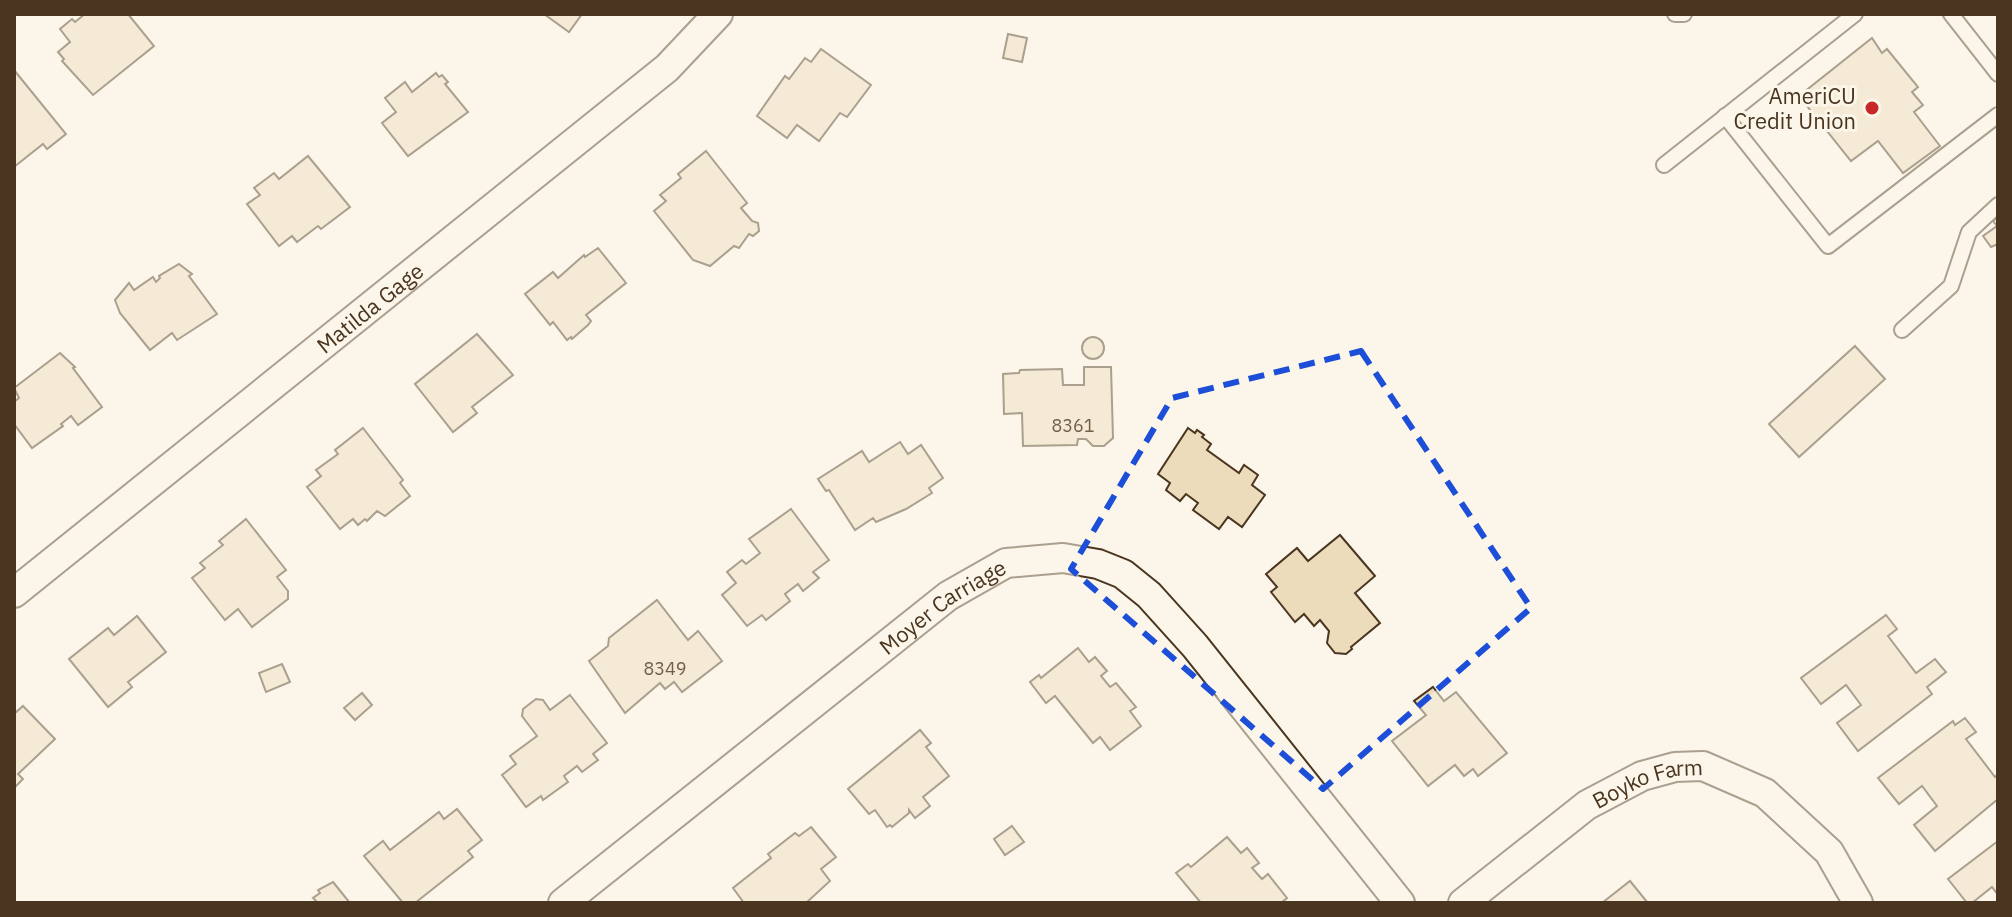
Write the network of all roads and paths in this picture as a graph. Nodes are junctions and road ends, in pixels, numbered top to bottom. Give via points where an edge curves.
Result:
1 (718, 14) edge
2 (1675, 14) edge
3 (1684, 14) edge
4 (1855, 14) edge
5 (1951, 14) edge
6 (1998, 74) edge
7 (1998, 115) edge
8 (1725, 116) junction
9 (1664, 165) dead end
10 (1998, 205) edge
11 (1902, 330) dead end
12 (14, 593) edge
13 (563, 903) edge
14 (1400, 903) edge
15 (1463, 903) edge
16 (1858, 903) edge

1 - 12 street, Matilda Gage via 667,68
2 - 3 lane
4 - 8 lane
5 - 6 lane
7 - 8 lane via 1828,246
8 - 9 lane
10 - 11 lane via 1969,232 1951,286
13 - 14 street, Moyer Carriage via 948,596 1006,563 1063,558 1123,574 1149,595
15 - 16 street, Boyko Farm via 1587,805 1642,776 1703,766 1765,793 1829,852

